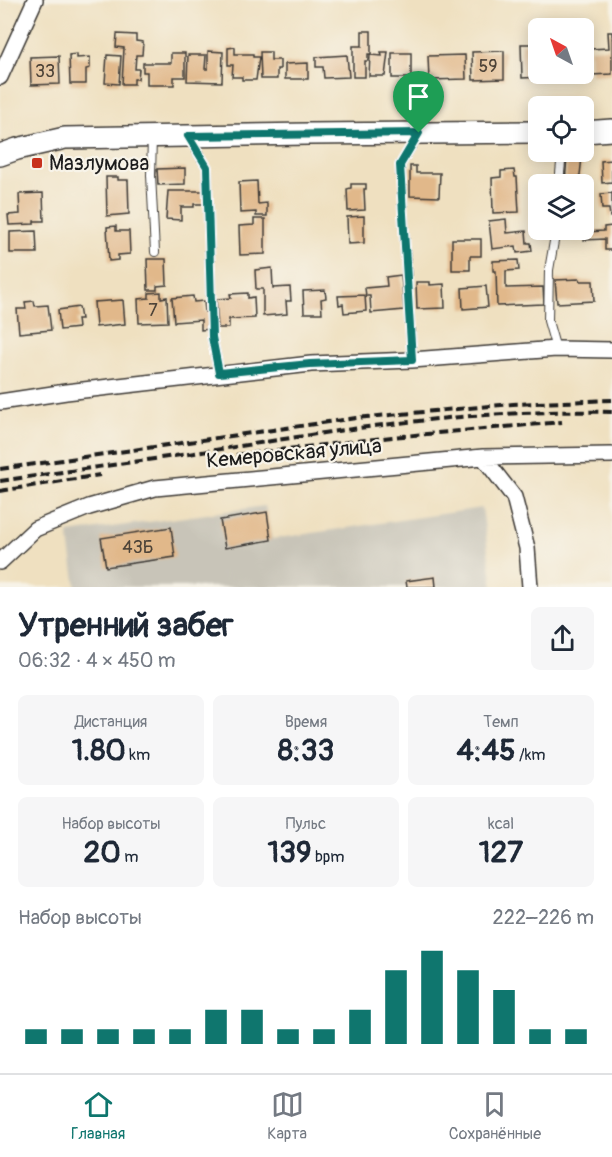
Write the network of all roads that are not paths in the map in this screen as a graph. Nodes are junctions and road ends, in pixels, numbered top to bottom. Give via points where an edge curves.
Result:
1 (35, 0) edge
2 (2, 70) edge
3 (612, 130) edge
4 (594, 131) edge
5 (528, 132) edge
6 (419, 133) junction
7 (188, 136) junction
8 (152, 137) junction
9 (0, 155) edge
10 (554, 240) edge
11 (155, 252) dead end
12 (556, 349) junction
13 (612, 350) edge
14 (412, 360) junction
15 (219, 373) junction
16 (0, 402) edge
17 (612, 455) edge
18 (483, 457) junction
19 (0, 561) edge
20 (530, 587) edge

1 - 2 street
3 - 4 street
5 - 6 street
6 - 7 street
6 - 14 lane via 400,165
7 - 8 street
7 - 15 lane via 207,167 212,337
8 - 9 street via 65,138
8 - 11 lane
10 - 12 lane via 548,321
12 - 13 street
12 - 14 street
14 - 15 street
15 - 16 street
17 - 18 street, Кемеровская улица
18 - 19 street, Кемеровская улица via 155,488 88,507 35,530
18 - 20 street via 514,497 527,548

